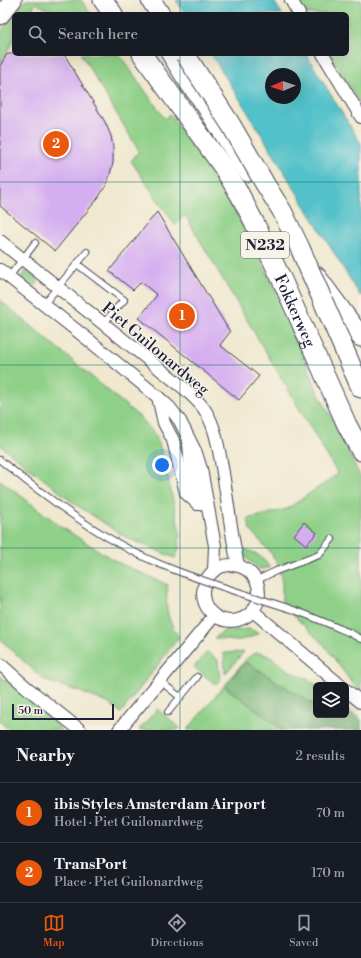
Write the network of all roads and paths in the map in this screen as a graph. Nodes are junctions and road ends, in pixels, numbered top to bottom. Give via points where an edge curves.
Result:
1 (13, 0) edge
2 (103, 0) edge
3 (137, 0) edge
4 (151, 0) edge
5 (291, 0) edge
6 (112, 12) edge
7 (145, 12) edge
8 (159, 12) edge
9 (298, 12) edge
10 (0, 16) edge
11 (143, 56) edge
12 (172, 56) edge
13 (186, 56) edge
14 (324, 56) edge
15 (361, 117) edge
16 (0, 241) edge
17 (35, 243) dead end
18 (87, 252) dead end
19 (23, 259) junction
20 (77, 264) junction
21 (5, 274) edge
22 (58, 287) junction
23 (44, 305) junction
24 (103, 324) junction
25 (361, 336) edge
26 (361, 388) edge
27 (158, 397) junction
28 (189, 438) junction
29 (361, 451) edge
30 (0, 460) edge
31 (198, 504) junction
32 (209, 516) junction
33 (332, 539) dead end
34 (238, 565) junction
35 (214, 570) junction
36 (257, 580) junction
37 (253, 611) junction
38 (214, 616) junction
39 (361, 639) edge
40 (0, 664) edge
41 (197, 678) dead end
42 (160, 681) junction
43 (336, 682) edge
44 (349, 692) edge
45 (180, 697) junction
46 (361, 702) edge
47 (168, 712) dead end
48 (80, 730) edge
49 (119, 730) edge

1 - 10 street
2 - 6 main road
3 - 7 main road
4 - 8 main road
5 - 9 street
11 - 29 main road, Fokkerweg / N232 via 223,167 240,195
12 - 25 main road, N232 via 310,269
13 - 26 main road, Fokkerweg / N232, bridge via 232,125 282,211
14 - 15 street
16 - 19 street, Piet Guilonardweg
17 - 19 lane
18 - 20 lane
19 - 21 lane
19 - 22 street, Piet Guilonardweg
20 - 22 lane
20 - 24 lane via 124,300
21 - 23 street
22 - 23 lane
22 - 24 street, Piet Guilonardweg
23 - 27 street
24 - 34 street, Piet Guilonardweg via 185,389 209,416 216,434
27 - 28 street via 180,421
27 - 31 street via 164,423 173,440 186,493
28 - 31 street via 190,471
28 - 32 street via 201,469
30 - 39 lane, bridge via 82,522 149,559 200,579 289,608
31 - 32 street
32 - 35 street via 215,546
33 - 36 lane via 319,555
34 - 35 street via 226,565
34 - 36 street via 246,568
35 - 38 street via 207,577 203,587 206,608
36 - 37 street via 260,591
37 - 38 street via 245,618 234,622 223,621
37 - 43 street
38 - 42 street
40 - 48 street
41 - 45 lane
42 - 45 lane
42 - 49 street
44 - 46 street
45 - 47 lane

